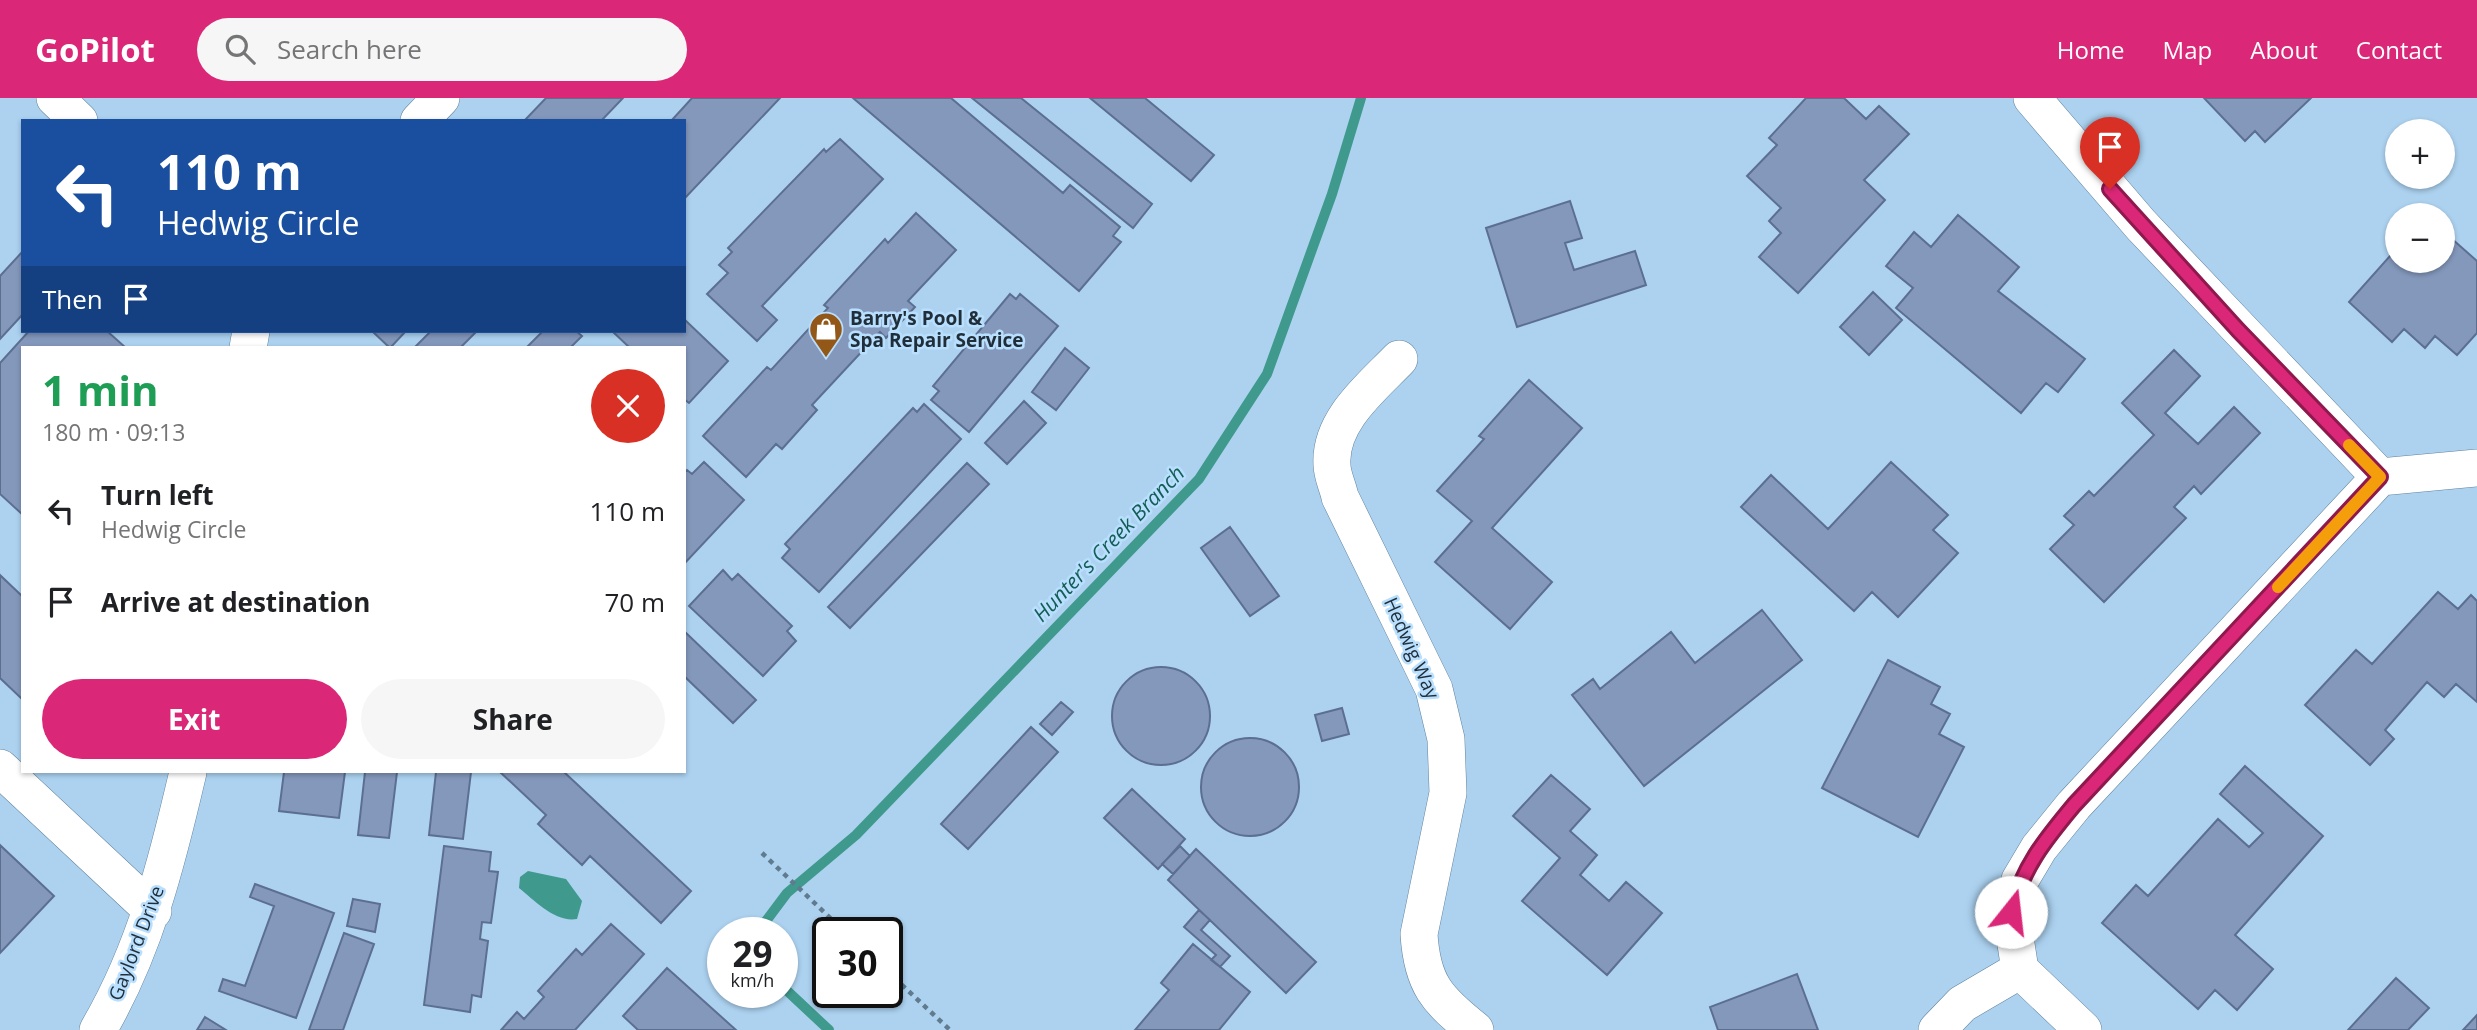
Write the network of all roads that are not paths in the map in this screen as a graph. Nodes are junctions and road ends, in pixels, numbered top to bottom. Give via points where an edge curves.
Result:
1 (55, 98) edge
2 (441, 98) edge
3 (2032, 98) edge
4 (77, 119) edge
5 (421, 119) edge
6 (1399, 359) dead end
7 (2477, 468) edge
8 (2380, 477) junction
9 (0, 768) edge
10 (188, 773) edge
11 (153, 911) junction
12 (2020, 971) junction
13 (98, 1030) edge
14 (1475, 1030) edge
15 (1937, 1030) edge
16 (2083, 1030) edge

1 - 4 street
2 - 5 street
3 - 8 street via 2141,225
6 - 14 street, Hedwig Way via 1351,409 1336,438 1332,464 1340,497 1434,689 1446,739 1448,793 1419,934 1420,955 1432,989
7 - 8 street
8 - 12 street via 2039,848 2020,880 2011,912
9 - 11 street
10 - 11 street, Gaylord Drive
11 - 13 street, Gaylord Drive
12 - 15 street via 1962,1004
12 - 16 street

